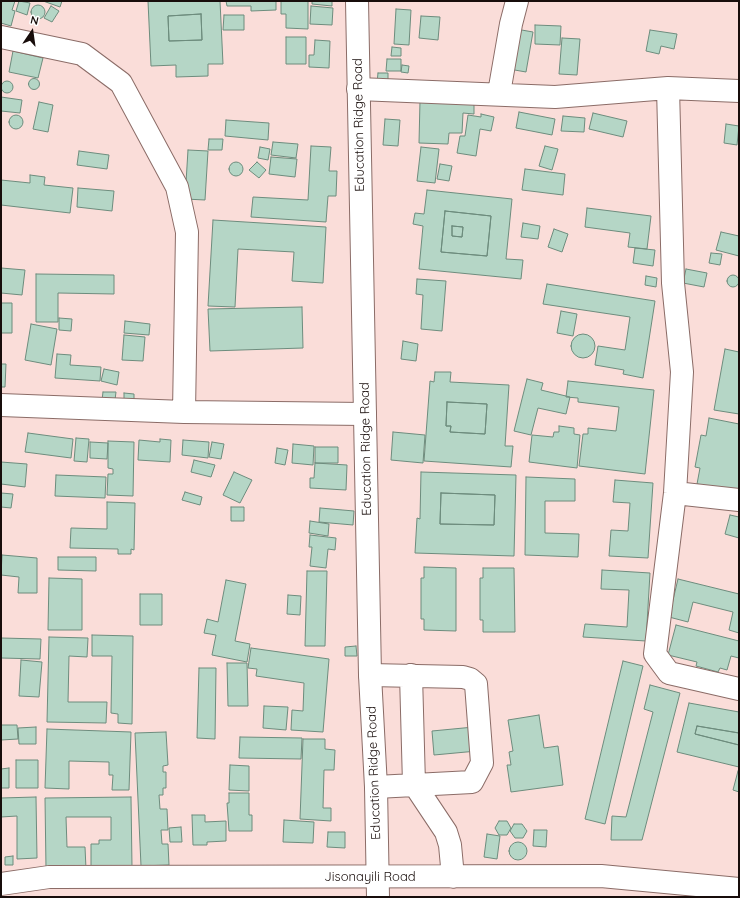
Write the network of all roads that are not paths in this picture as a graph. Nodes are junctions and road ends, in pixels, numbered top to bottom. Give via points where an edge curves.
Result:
1 (357, 1) edge
2 (517, 1) edge
3 (1, 37) edge
4 (668, 88) junction
5 (358, 89) junction
6 (739, 91) edge
7 (499, 93) junction
8 (1, 405) edge
9 (184, 412) junction
10 (365, 414) junction
11 (675, 493) junction
12 (739, 500) edge
13 (370, 675) junction
14 (411, 675) junction
15 (739, 689) edge
16 (414, 784) junction
17 (376, 787) junction
18 (452, 877) junction
19 (1, 884) edge
20 (378, 887) edge
21 (739, 889) edge

1 - 5 street, Education Ridge Road
2 - 7 street
3 - 9 street via 82,54 121,83 177,186 188,232
4 - 6 street
4 - 7 street via 556,97
4 - 11 street via 673,283 682,372
5 - 7 street
5 - 10 street, Education Ridge Road
8 - 9 street
9 - 10 street
10 - 13 street, Education Ridge Road
11 - 12 street
11 - 15 street via 655,654 669,673
13 - 14 street
13 - 17 street, Education Ridge Road
14 - 16 street
14 - 16 street via 463,677 476,684 482,763 472,782
16 - 17 street
16 - 18 street via 446,832 450,845
17 - 20 street, Education Ridge Road
18 - 20 street, Jisonayili Road
18 - 21 street, Jisonayili Road via 601,876
19 - 20 street, Jisonayili Road via 49,877

